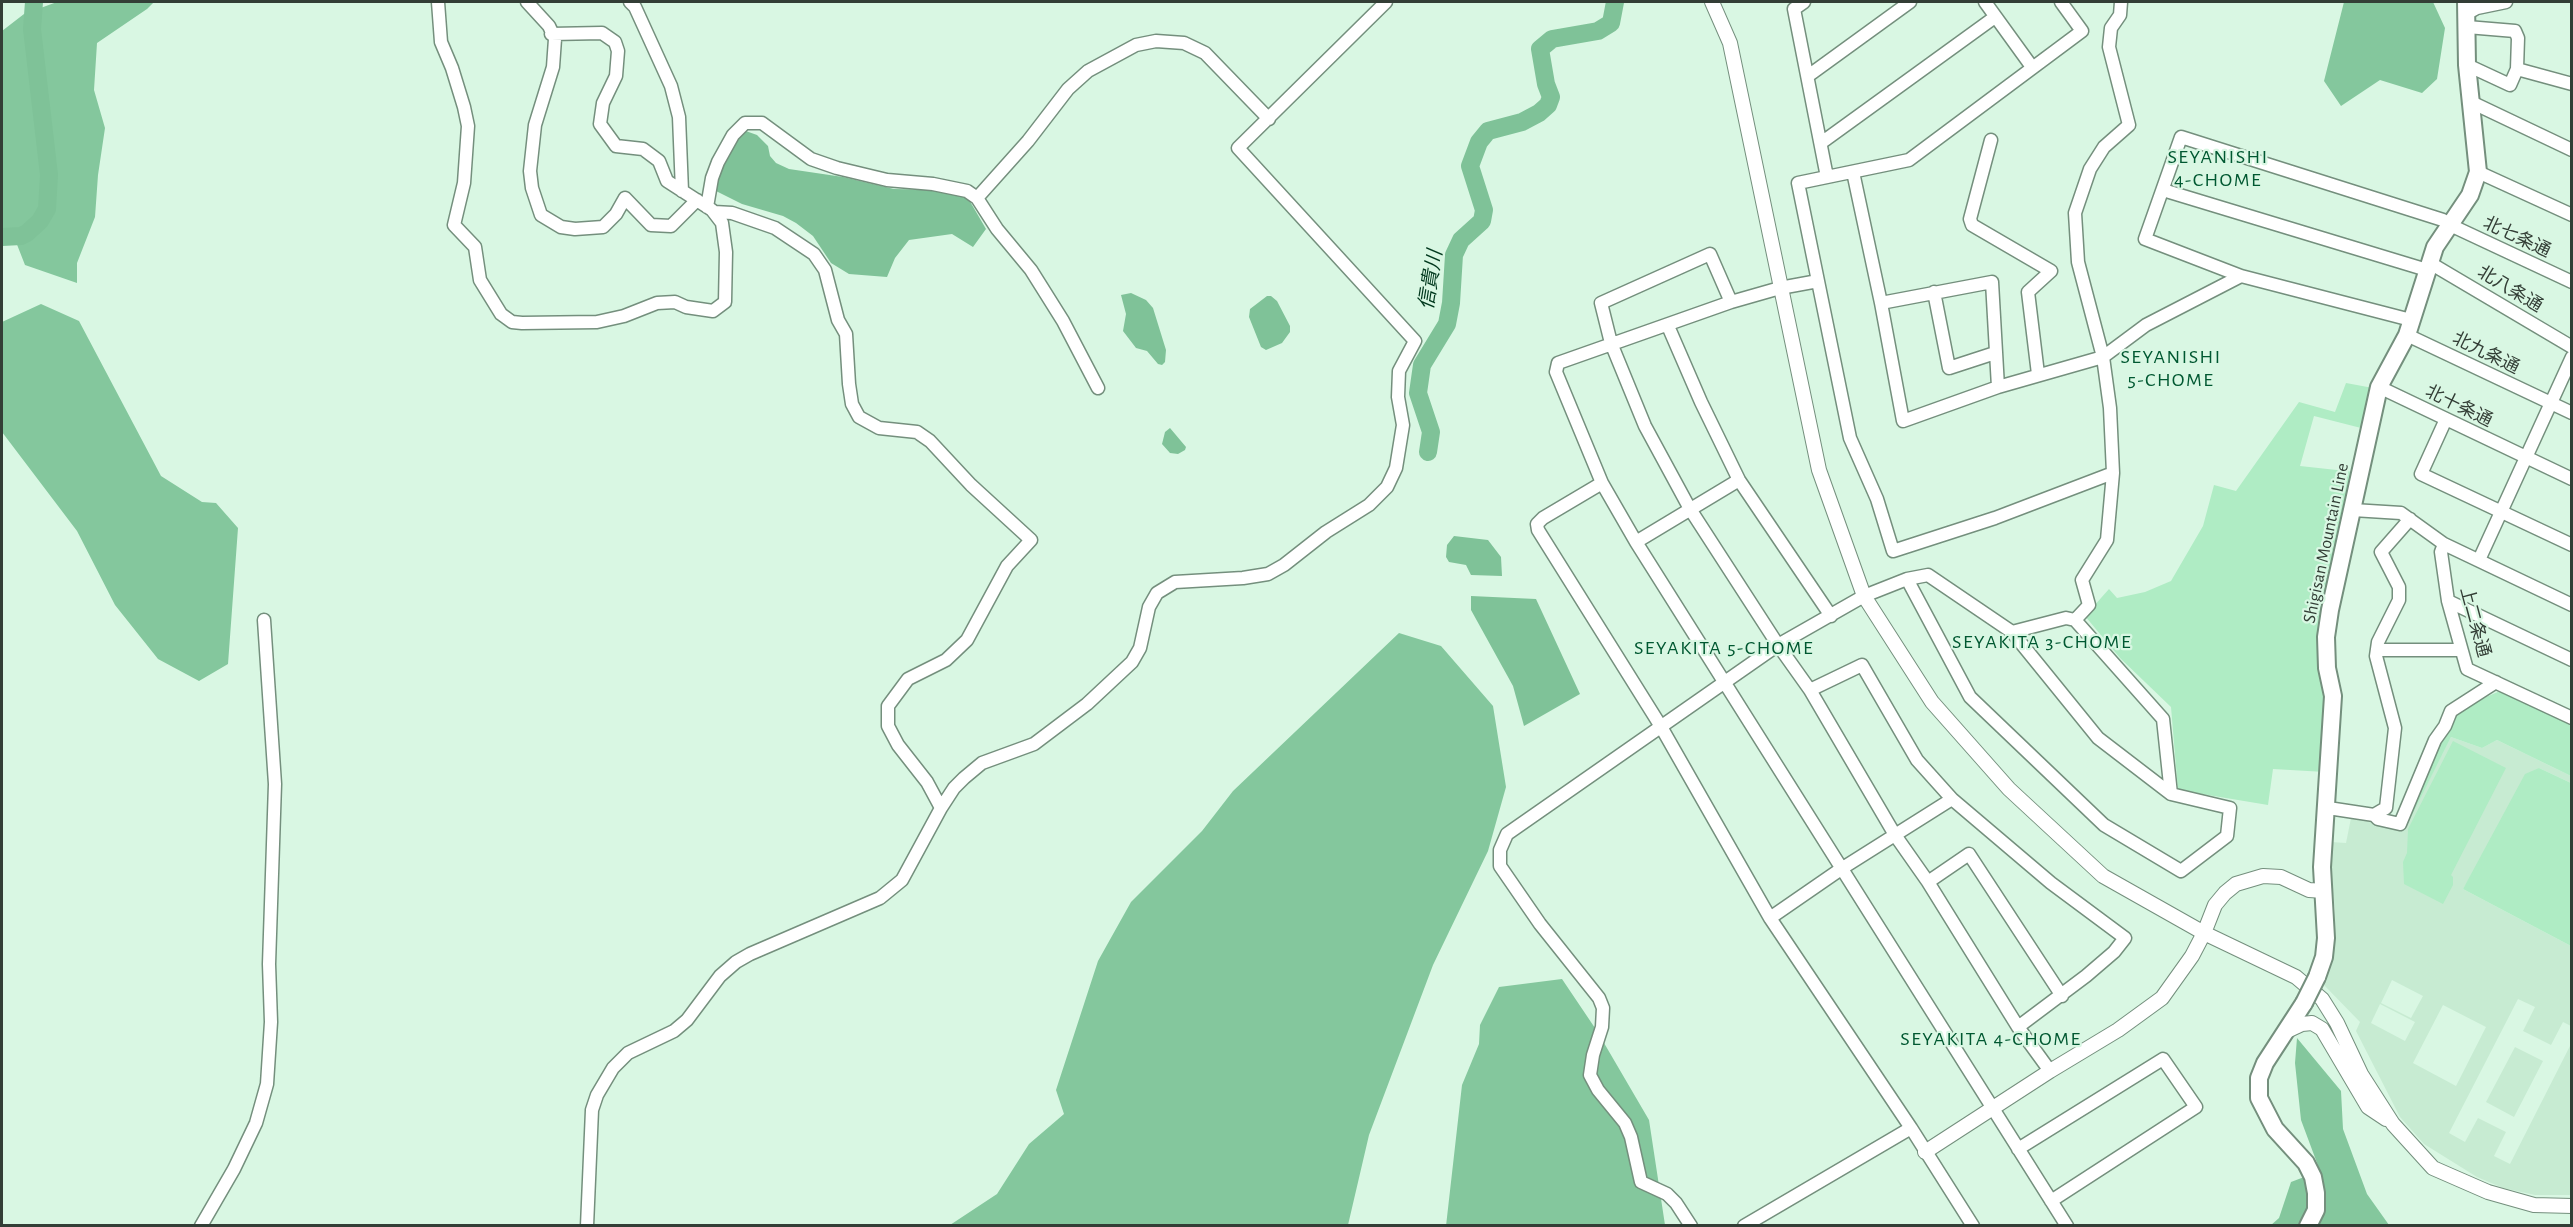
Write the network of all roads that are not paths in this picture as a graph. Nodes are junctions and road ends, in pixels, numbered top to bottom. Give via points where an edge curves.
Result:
1 (438, 2) edge
2 (527, 2) edge
3 (630, 2) edge
4 (1386, 2) edge
5 (1712, 2) edge
6 (1804, 2) edge
7 (1910, 2) edge
8 (1985, 2) edge
9 (2061, 2) edge
10 (2121, 2) edge
11 (2506, 2) edge
12 (2466, 14) edge
13 (1995, 17) junction
14 (551, 34) junction
15 (2467, 65) junction
16 (2032, 66) junction
17 (2517, 69) junction
18 (1808, 76) junction
19 (2571, 84) edge
20 (2471, 102) junction
21 (1269, 119) junction
22 (1992, 140) dead end
23 (1821, 143) junction
24 (2571, 150) edge
25 (1853, 172) junction
26 (2478, 172) junction
27 (1827, 177) junction
28 (2163, 190) junction
29 (681, 191) junction
30 (977, 198) junction
31 (706, 206) junction
32 (2571, 215) edge
33 (2448, 224) junction
34 (2429, 266) junction
35 (2241, 276) junction
36 (1818, 281) junction
37 (2571, 282) edge
38 (1780, 288) junction
39 (1934, 292) junction
40 (1731, 302) junction
41 (1881, 303) junction
42 (1668, 326) junction
43 (2409, 327) junction
44 (1611, 343) junction
45 (2571, 347) edge
46 (1995, 352) junction
47 (2103, 357) junction
48 (2571, 357) edge
49 (2038, 374) junction
50 (1998, 387) junction
51 (2379, 387) junction
52 (1098, 388) dead end
53 (2550, 403) junction
54 (2571, 413) edge
55 (2446, 419) junction
56 (2524, 456) junction
57 (2113, 473) junction
58 (2571, 479) edge
59 (1739, 480) junction
60 (1602, 483) junction
61 (1690, 509) junction
62 (2353, 510) junction
63 (2500, 512) junction
64 (2410, 519) junction
65 (1636, 542) junction
66 (2444, 544) junction
67 (2571, 545) edge
68 (2479, 560) junction
69 (1907, 579) junction
70 (1864, 596) junction
71 (2448, 601) junction
72 (2571, 605) edge
73 (1831, 616) junction
74 (264, 620) dead end
75 (2075, 620) junction
76 (2012, 632) junction
77 (1778, 645) junction
78 (2377, 650) junction
79 (2460, 650) junction
80 (2571, 660) edge
81 (1724, 682) junction
82 (2496, 682) junction
83 (1810, 690) junction
84 (2571, 718) edge
85 (1660, 725) junction
86 (2171, 794) junction
87 (1952, 800) junction
88 (941, 808) junction
89 (2328, 808) junction
90 (2374, 815) junction
91 (1895, 834) junction
92 (1841, 869) junction
93 (1928, 882) junction
94 (2324, 891) junction
95 (1770, 918) junction
96 (2204, 933) junction
97 (2062, 996) junction
98 (2018, 1028) junction
99 (2287, 1031) junction
100 (2050, 1071) junction
101 (1992, 1109) junction
102 (2393, 1124) junction
103 (1911, 1128) junction
104 (2018, 1149) junction
105 (1926, 1152) junction
106 (2051, 1201) junction
107 (2571, 1206) edge
108 (201, 1226) edge
109 (587, 1226) edge
110 (1691, 1226) edge
111 (1744, 1226) edge
112 (1973, 1226) edge
113 (2067, 1226) edge
114 (2308, 1226) edge

1 - 31 street via 441,42 468,126 464,183 454,225 475,247 480,280 501,314 512,322 522,323 597,322 657,303 675,302 713,311 725,302 726,252 722,223
2 - 14 street via 549,26
3 - 29 street via 671,86 679,117
4 - 21 street
5 - 38 street via 1730,43
6 - 18 street via 1794,9
7 - 18 street
8 - 13 street
9 - 16 street via 2082,31
10 - 47 street via 2109,47 2129,125 2104,147 2090,169 2075,213 2078,262
11 - 12 street
12 - 15 main road, Shigisan Mountain Line
12 - 17 street via 2515,31
13 - 16 street
13 - 23 street
14 - 29 street via 602,33 615,42 616,76 603,103 600,124 616,146 643,149 659,161 667,181
14 - 31 street via 555,55 535,124 530,171 541,215 561,226 603,227 625,198 651,225 671,226
15 - 17 street via 2510,85
15 - 20 main road, Shigisan Mountain Line
16 - 25 street via 1909,160
17 - 19 street
18 - 23 street
20 - 24 street
20 - 26 main road, Shigisan Mountain Line
21 - 30 street via 1205,53 1184,43 1155,41 1136,45 1088,71 1068,90
21 - 88 street via 1238,148 1416,341 1399,371 1403,425 1396,468 1387,487 1369,505 1268,574 1175,582 1157,593 1132,662 1087,704 1034,744 982,763 954,788
22 - 49 street via 1970,219 1972,225 2051,271 2028,292
23 - 27 street
25 - 27 street
25 - 41 street
26 - 32 street
26 - 33 main road, Shigisan Mountain Line via 2470,195
27 - 36 street via 1798,183
28 - 33 street, 北七条通 via 2181,137
28 - 34 street, 北八条通
28 - 35 street, 北九条通 via 2145,239
29 - 31 street
30 - 31 street via 967,191 887,180 837,168 811,159 762,123 745,123 732,135 718,162
30 - 52 street via 1058,312
31 - 88 street via 775,228 814,254 825,270 838,320 846,334 852,404 859,417 879,428 917,432 930,441 1030,540 1007,566 967,640 946,660 908,679 888,706 888,726 897,746 927,782
33 - 34 main road, Shigisan Mountain Line via 2434,247
33 - 37 street, 北七条通
34 - 43 main road, Shigisan Mountain Line
34 - 45 street, 北八条通
35 - 43 street, 北九条通
35 - 47 street via 2146,325
36 - 38 street
36 - 57 street via 1850,438 1877,499 1893,551
38 - 40 street
38 - 70 street via 1819,470
39 - 41 street
39 - 46 street via 1949,369
39 - 46 street via 1992,282
40 - 42 street
40 - 44 street via 1710,254 1601,303
41 - 50 street via 1902,421
42 - 44 street
42 - 59 street
43 - 51 main road, Shigisan Mountain Line
43 - 53 street, 北九条通
44 - 60 street via 1558,363 1557,368
44 - 61 street via 1645,426
46 - 50 street
47 - 49 street
47 - 57 street
48 - 53 street
49 - 50 street
51 - 55 street, 北十条通
51 - 62 main road, Shigisan Mountain Line
53 - 54 street, 北九条通
53 - 56 street
55 - 56 street, 北十条通
55 - 63 street via 2421,474
56 - 58 street, 北十条通
56 - 63 street
57 - 75 street via 2107,540 2082,580 2088,605
59 - 61 street
59 - 73 street
60 - 65 street
60 - 85 street via 1543,518 1537,527
61 - 65 street
61 - 77 street
62 - 64 street via 2402,513
62 - 89 main road, Shigisan Mountain Line via 2326,637 2327,668 2334,696
63 - 67 street
63 - 68 street
64 - 66 street
64 - 78 street via 2381,552 2399,587 2400,600
65 - 81 street
66 - 68 street
66 - 71 street, 上二条通 via 2441,552
68 - 72 street
69 - 70 street
69 - 76 street via 1928,575
69 - 86 street via 1970,697 2104,825 2181,871 2227,836 2229,808
70 - 73 street
70 - 96 street via 1932,702 2009,789 2103,876
71 - 79 street, 上二条通
71 - 80 street
73 - 77 street
74 - 108 street via 275,784 269,964 272,1022 267,1084 256,1123
75 - 76 street via 2066,618
75 - 86 street via 2163,719
76 - 86 street via 2098,738
77 - 81 street
77 - 83 street
78 - 79 street
78 - 90 street via 2395,728 2386,808
79 - 82 street, 上二条通 via 2467,669
81 - 85 street
81 - 92 street
82 - 84 street, 上二条通
82 - 90 street via 2451,711 2400,824
83 - 87 street via 1862,665 1917,760
83 - 91 street
85 - 95 street
85 - 110 street via 1507,834 1500,850 1500,866 1599,998 1602,1027 1590,1075 1625,1124 1641,1182 1667,1194
87 - 91 street
87 - 97 street via 2051,883 2125,938
88 - 109 street via 909,870 880,898 736,962 720,976 681,1026 628,1053 614,1068 592,1110
89 - 90 street
89 - 94 main road, Shigisan Mountain Line via 2322,867
91 - 92 street
91 - 93 street
92 - 95 street
92 - 101 street
93 - 97 street via 1969,854
93 - 98 street
94 - 96 street via 2308,890 2281,877 2249,879 2225,892
94 - 99 main road, Shigisan Mountain Line, bridge via 2324,957
95 - 103 street
96 - 100 street via 2162,998
96 - 102 street via 2296,977 2322,999 2361,1074
97 - 98 street
98 - 100 street
99 - 102 street via 2312,1023 2322,1029 2368,1107
99 - 114 main road, Shigisan Mountain Line via 2265,1063 2259,1078 2259,1098 2275,1129 2306,1163 2313,1178 2316,1210
100 - 101 street
101 - 104 street
101 - 105 street
102 - 107 street via 2433,1168 2488,1192 2534,1205
103 - 105 street
103 - 111 street
104 - 106 street
104 - 106 street via 2163,1059 2196,1107
105 - 112 street
106 - 113 street

